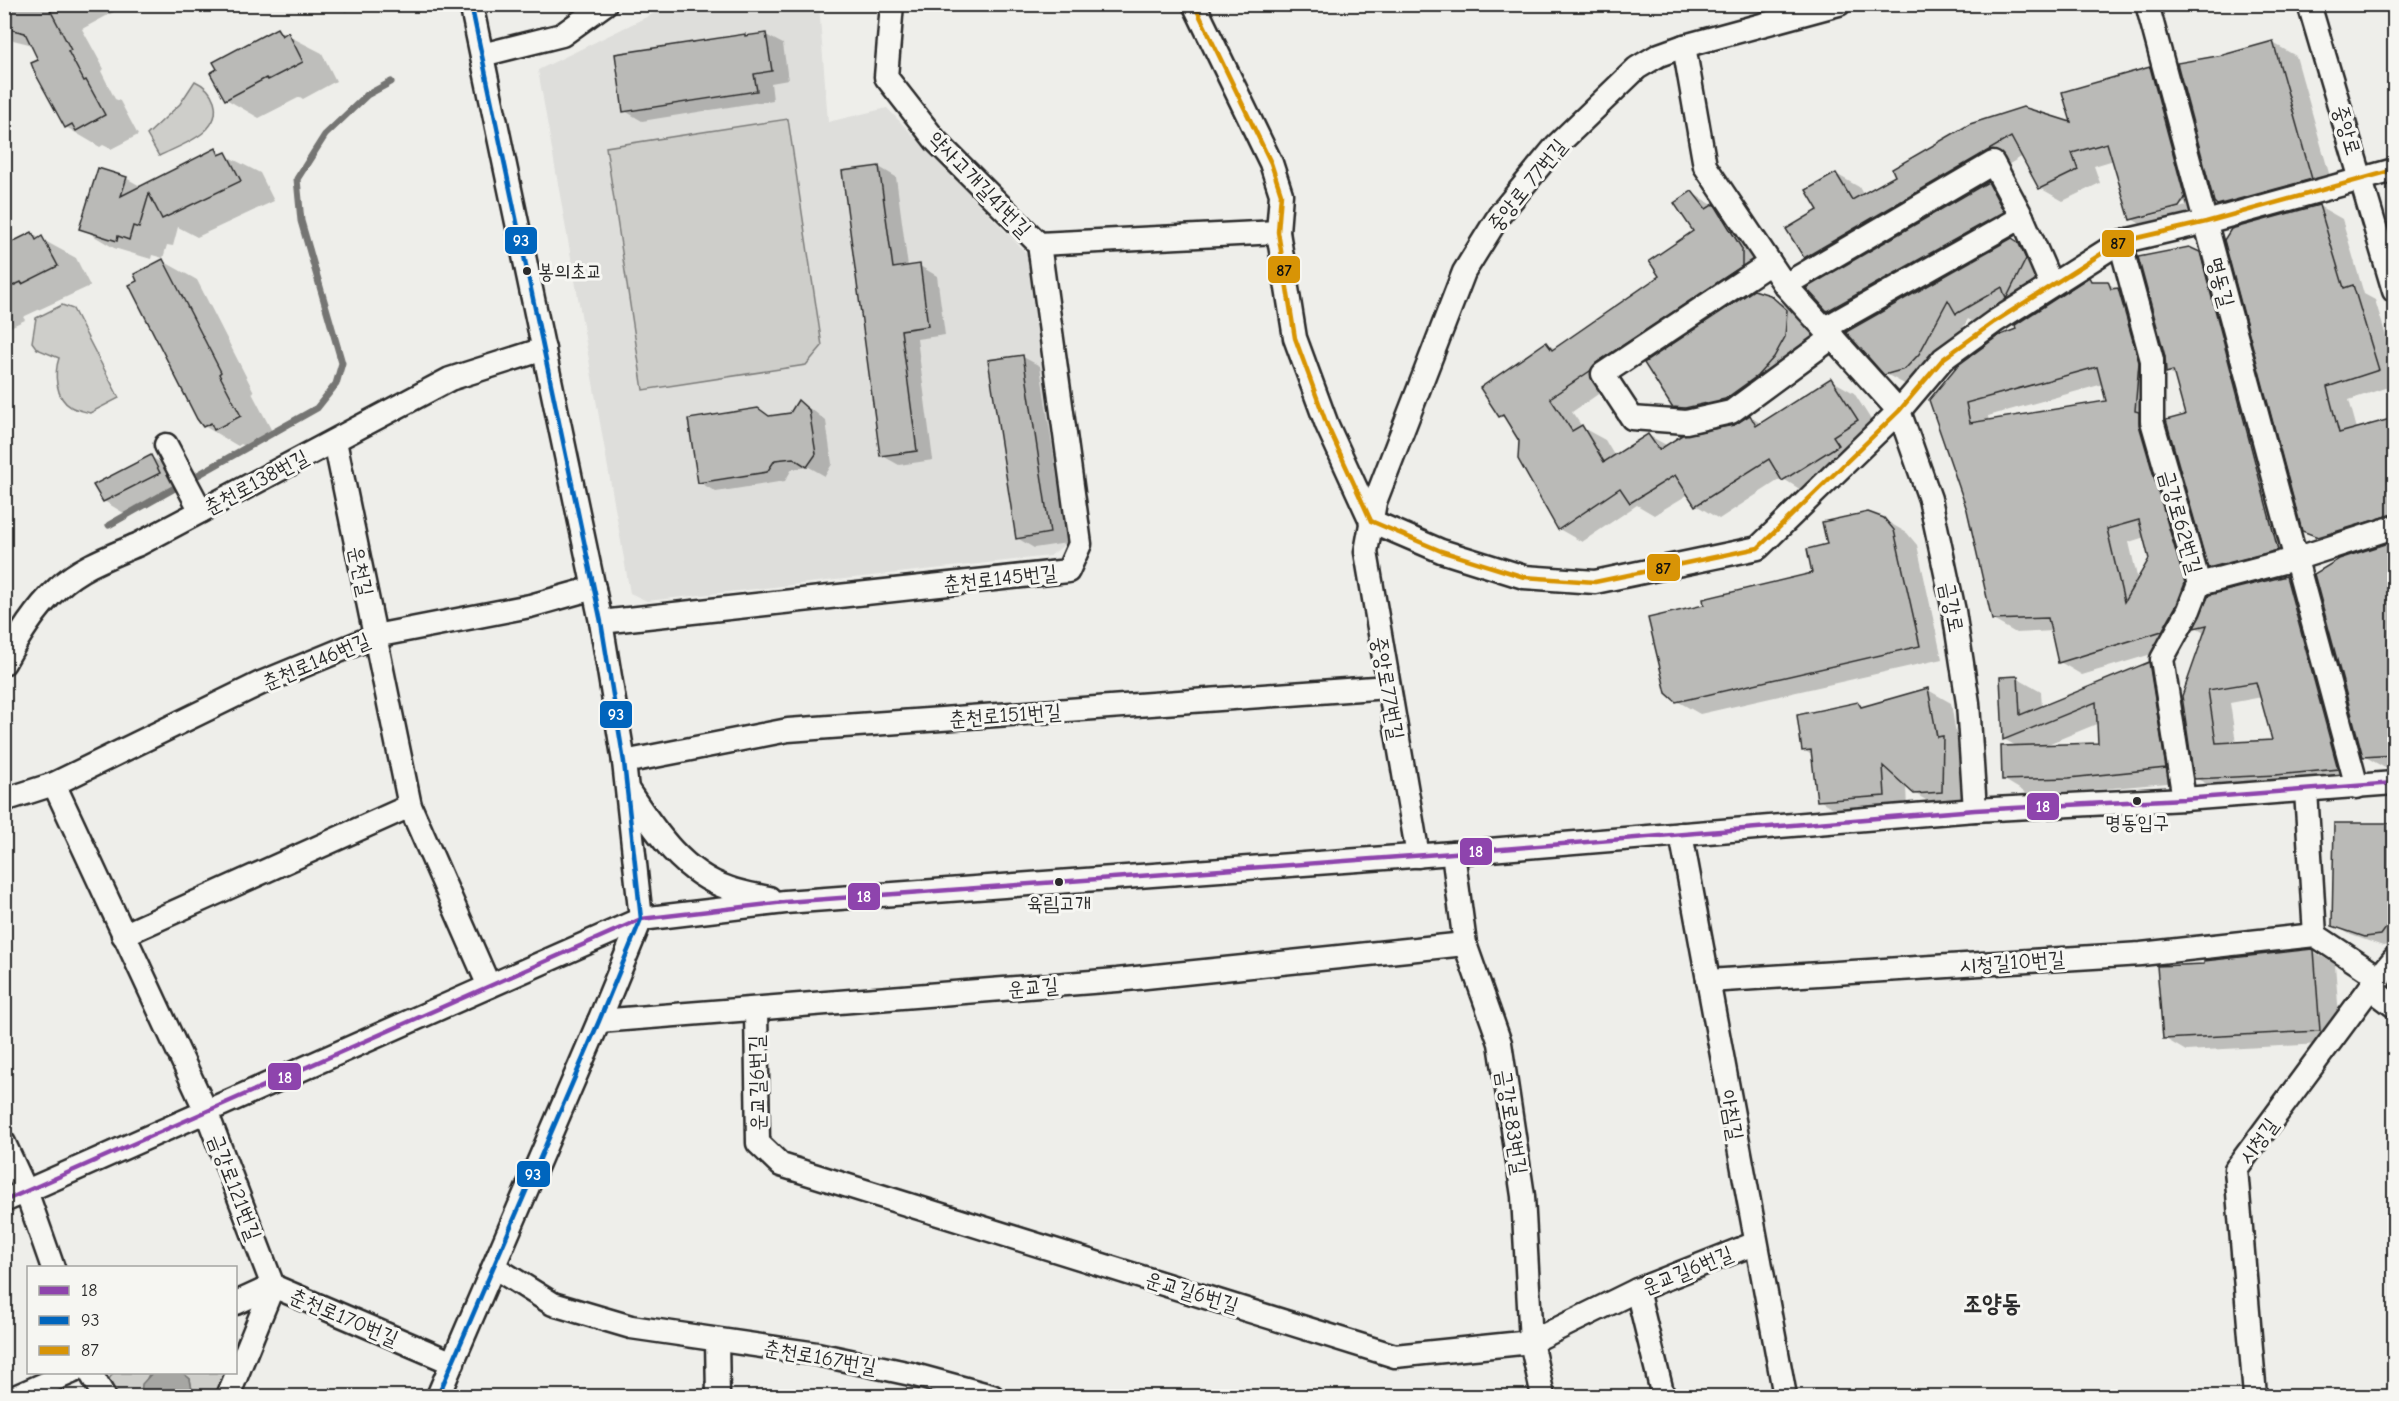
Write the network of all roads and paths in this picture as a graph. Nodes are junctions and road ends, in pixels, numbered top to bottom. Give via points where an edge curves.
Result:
1 (471, 4) edge
2 (604, 4) edge
3 (892, 4) edge
4 (1194, 4) edge
5 (1839, 4) edge
6 (2147, 4) edge
7 (2309, 4) edge
8 (1684, 46) junction
9 (482, 56) junction
10 (2394, 170) edge
11 (2361, 178) junction
12 (2022, 217) junction
13 (2206, 222) junction
14 (1278, 232) junction
15 (2120, 242) junction
16 (1039, 244) junction
17 (1770, 263) junction
18 (2051, 284) junction
19 (1785, 285) junction
20 (2394, 291) edge
21 (1829, 332) junction
22 (544, 349) junction
23 (1899, 411) junction
24 (335, 441) junction
25 (166, 446) dead end
26 (201, 511) junction
27 (1371, 521) junction
28 (2394, 527) edge
29 (2295, 559) junction
30 (2199, 584) junction
31 (594, 588) junction
32 (601, 622) junction
33 (375, 636) junction
34 (4, 663) edge
35 (1388, 687) junction
36 (624, 762) junction
37 (2394, 783) edge
38 (54, 784) junction
39 (2357, 787) junction
40 (627, 789) junction
41 (2306, 791) junction
42 (2184, 799) junction
43 (4, 800) edge
44 (410, 806) junction
45 (1975, 810) junction
46 (1681, 834) junction
47 (1453, 853) junction
48 (1418, 856) junction
49 (785, 902) junction
50 (641, 919) junction
51 (123, 935) junction
52 (2315, 935) junction
53 (1466, 945) junction
54 (2394, 959) edge
55 (1708, 981) junction
56 (2375, 983) junction
57 (489, 986) junction
58 (2394, 1006) edge
59 (756, 1010) junction
60 (599, 1021) junction
61 (206, 1111) junction
62 (4, 1143) edge
63 (26, 1191) junction
64 (4, 1201) edge
65 (1755, 1243) junction
66 (52, 1266) edge
67 (494, 1267) junction
68 (273, 1286) junction
69 (1637, 1290) junction
70 (237, 1303) edge
71 (717, 1340) junction
72 (1531, 1342) junction
73 (453, 1364) junction
74 (67, 1374) edge
75 (91, 1374) edge
76 (17, 1396) edge
77 (104, 1396) edge
78 (228, 1396) edge
79 (438, 1396) edge
80 (718, 1396) edge
81 (992, 1396) edge
82 (1543, 1396) edge
83 (1664, 1396) edge
84 (1785, 1396) edge
85 (2255, 1396) edge

1 - 9 street
2 - 9 street via 562,35
3 - 16 street, 약사고개길41번길 via 886,77 936,141
4 - 14 street via 1271,163 1281,194
5 - 8 street, 중앙로 77번길
6 - 13 street, 명동길
7 - 11 street, 중앙로
8 - 17 street via 1705,166
8 - 27 street, 중앙로 77번길 via 1637,68 1556,146 1500,214 1464,272
9 - 22 street
10 - 11 street
11 - 13 street
11 - 20 street, 중앙로
12 - 18 street
12 - 19 street via 1993,163
12 - 21 street
13 - 15 street
13 - 29 street, 명동길
14 - 16 street, 약사고개길41번길
14 - 27 street via 1295,338 1327,425
15 - 18 street
15 - 30 street, 금강로62번길 via 2152,360 2152,421
16 - 32 street, 춘천로145번길 via 1080,544 1068,571
17 - 19 street
17 - 21 street via 1603,374 1632,418 1686,422 1731,412
18 - 23 street via 1943,359
19 - 21 street
21 - 23 street
22 - 24 street, 춘천로138번길 via 450,379
22 - 31 street
23 - 27 street via 1758,548 1595,582 1524,577 1441,551
23 - 45 street, 금강로 via 1930,499 1954,611 1968,703
24 - 26 street, 춘천로138번길
24 - 33 street, 운천길
25 - 26 street
26 - 34 street, 춘천로138번길 via 94,563 58,588 22,630
27 - 35 street, 중앙로77번길 via 1366,552
28 - 29 street
29 - 30 street
29 - 39 street, 명동길
30 - 42 street, 금강로62번길 via 2162,659
31 - 32 street
31 - 33 street, 춘천로146번길 via 530,606
32 - 36 street
33 - 38 street, 춘천로146번길 via 261,683
33 - 44 street, 운천길
35 - 36 street, 춘천로151번길 via 788,730
35 - 48 street, 중앙로77번길
36 - 40 street
37 - 39 street
38 - 43 street, 춘천로146번길
38 - 51 street
39 - 41 street
40 - 49 street via 666,844 702,876 727,888
40 - 50 street
41 - 42 street
41 - 52 street
42 - 45 street
44 - 51 street
44 - 57 street, 운천길
45 - 46 street
46 - 47 street
46 - 55 street, 아침길
47 - 48 street
47 - 53 street, 금강로83번길
48 - 49 street
49 - 50 street
50 - 57 street
50 - 60 street
51 - 61 street
52 - 55 street, 시청길10번길 via 2141,954
52 - 56 street
53 - 59 street, 운교길 via 1117,980
53 - 72 street, 금강로83번길 via 1500,1043 1523,1196
54 - 56 street, 시청길
55 - 65 street, 아침길
56 - 58 street
56 - 85 street, 시청길 via 2236,1169
57 - 61 street
59 - 60 street, 운교길
59 - 72 street, 운교길6번길 via 758,1143 781,1165 1395,1356
60 - 67 street
61 - 63 street
61 - 68 street, 금강로121번길
62 - 63 street
63 - 64 street
63 - 66 street
65 - 69 street, 운교길6번길
65 - 84 street, 아침길
67 - 71 street, 춘천로167번길 via 554,1304 631,1327
67 - 73 street
68 - 70 street, 춘천로170번길
68 - 73 street, 춘천로170번길
68 - 78 street
69 - 72 street, 운교길6번길
69 - 83 street
71 - 80 street
71 - 81 street, 춘천로167번길 via 817,1354
72 - 82 street, 금강로83번길
73 - 79 street
74 - 76 street
75 - 77 street

